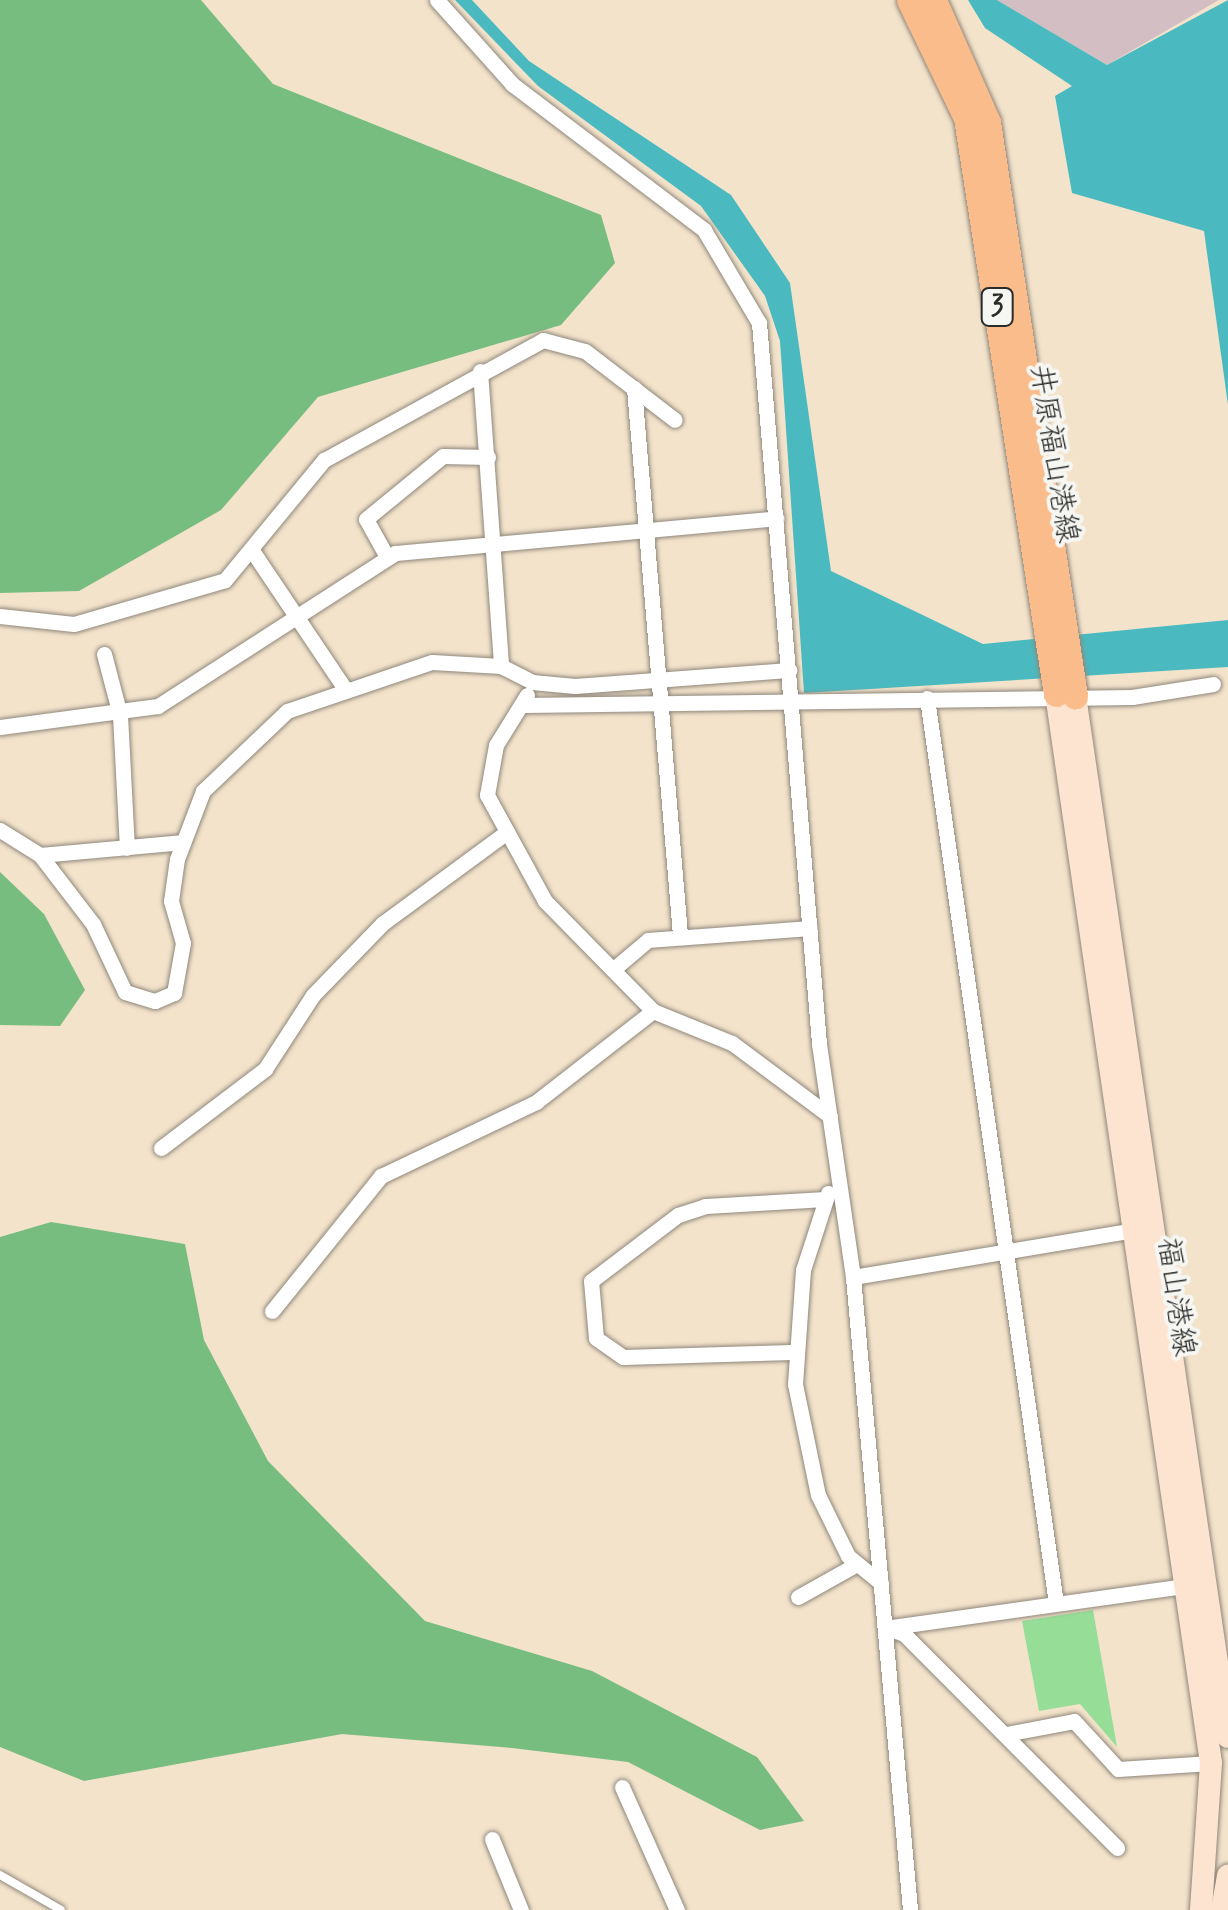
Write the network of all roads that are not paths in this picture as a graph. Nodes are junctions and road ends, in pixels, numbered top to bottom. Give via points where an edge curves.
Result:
1 (436, 0) edge
2 (910, 0) edge
3 (934, 0) edge
4 (480, 371) junction
5 (634, 388) junction
6 (675, 420) dead end
7 (488, 458) junction
8 (776, 518) junction
9 (646, 530) junction
10 (495, 544) junction
11 (253, 552) junction
12 (388, 557) junction
13 (299, 615) junction
14 (0, 616) edge
15 (1056, 626) junction
16 (104, 654) dead end
17 (501, 666) junction
18 (789, 670) junction
19 (656, 679) junction
20 (532, 682) junction
21 (1213, 684) dead end
22 (343, 686) junction
23 (1065, 691) junction
24 (927, 698) junction
25 (792, 699) junction
26 (524, 705) junction
27 (656, 706) junction
28 (120, 716) junction
29 (0, 727) edge
30 (0, 830) edge
31 (507, 832) junction
32 (183, 842) junction
33 (127, 848) junction
34 (40, 855) junction
35 (810, 928) junction
36 (680, 935) junction
37 (616, 966) junction
38 (653, 1011) junction
39 (830, 1116) junction
40 (161, 1148) dead end
41 (840, 1178) junction
42 (826, 1199) junction
43 (1135, 1230) junction
44 (1004, 1252) junction
45 (852, 1277) junction
46 (272, 1312) dead end
47 (792, 1352) junction
48 (855, 1565) junction
49 (881, 1583) junction
50 (1185, 1586) junction
51 (798, 1598) dead end
52 (1056, 1602) junction
53 (886, 1628) junction
54 (1006, 1734) junction
55 (1228, 1737) edge
56 (1211, 1763) junction
57 (622, 1787) dead end
58 (492, 1839) dead end
59 (1118, 1848) dead end
60 (0, 1875) edge
61 (1228, 1876) edge
62 (61, 1910) edge
63 (520, 1910) edge
64 (677, 1910) edge
65 (910, 1910) edge
66 (1201, 1910) edge
67 (1222, 1910) edge

1 - 8 street via 512,84 704,230 739,278 770,366
2 - 15 main road, 井原福山港線 / 3 via 966,118
3 - 15 main road, 井原福山港線 / 3 via 988,122
4 - 5 street via 543,340 586,351
4 - 7 street
4 - 11 street via 324,460
5 - 6 street
5 - 9 street
7 - 10 street
7 - 12 street via 443,456 366,518
8 - 9 street
8 - 18 street
9 - 10 street
9 - 19 street
10 - 12 street
10 - 17 street
11 - 13 street
11 - 14 street via 225,580 74,624
12 - 13 street
13 - 22 street
13 - 28 street via 158,706
15 - 23 main road, 井原福山港線 / 3
16 - 28 street
17 - 20 street
17 - 22 street via 432,662
18 - 19 street
18 - 25 street
19 - 20 street
19 - 27 street
20 - 26 street
21 - 23 street
22 - 32 street via 287,711 203,791
23 - 24 street
23 - 43 main road, 福山港線
23 - 55 main road, 福山港線
24 - 25 street
24 - 44 street
25 - 27 street
25 - 35 street
26 - 27 street
26 - 31 street via 496,745 487,795
27 - 36 street
28 - 29 street
28 - 33 street
30 - 34 street
31 - 37 street via 545,901
31 - 40 street via 383,923 313,995 265,1069
32 - 33 street
32 - 34 street via 171,901 183,944 174,993 155,1002 125,992 93,924
33 - 34 street
35 - 36 street
35 - 39 street
36 - 37 street via 648,940
37 - 38 street
38 - 39 street via 732,1043
38 - 46 street via 536,1102 381,1176
39 - 41 street
41 - 42 street
41 - 45 street
42 - 47 street via 802,1270
42 - 47 street via 692,1210 591,1281 596,1338 623,1357
43 - 44 street
43 - 50 main road, 福山港線
44 - 45 street
44 - 52 street
45 - 49 street
47 - 48 street via 818,1494
48 - 49 street
48 - 51 street
49 - 53 street
50 - 52 street
50 - 56 main road, 福山港線
52 - 53 street
53 - 54 street
53 - 65 street
54 - 56 street via 1074,1721 1118,1769
54 - 59 street
56 - 66 main road, 福山港線
57 - 64 street
58 - 63 street
60 - 62 lane
61 - 67 main road

